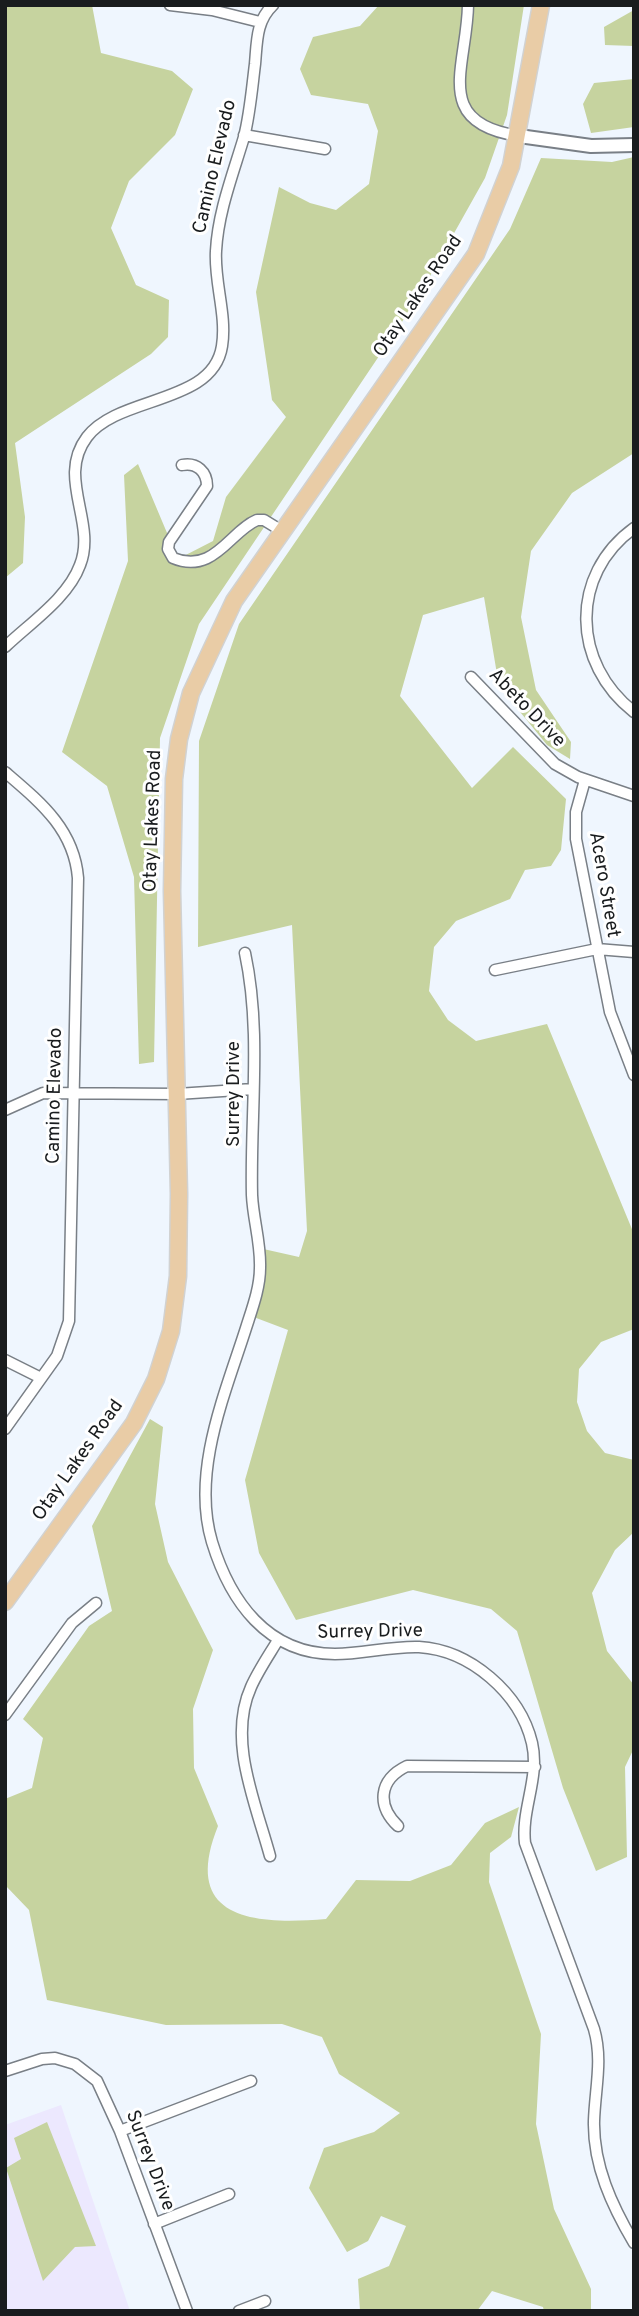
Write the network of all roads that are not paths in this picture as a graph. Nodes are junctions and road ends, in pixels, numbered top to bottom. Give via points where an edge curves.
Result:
1 (170, 5) edge
2 (273, 5) edge
3 (468, 5) edge
4 (541, 5) edge
5 (260, 22) junction
6 (244, 135) junction
7 (519, 136) junction
8 (634, 145) edge
9 (325, 149) dead end
10 (182, 465) dead end
11 (634, 528) edge
12 (282, 531) junction
13 (5, 647) edge
14 (471, 677) dead end
15 (634, 712) edge
16 (5, 772) edge
17 (585, 780) junction
18 (634, 796) edge
19 (597, 949) junction
20 (634, 952) edge
21 (245, 953) dead end
22 (495, 970) dead end
23 (634, 1075) edge
24 (253, 1089) junction
25 (74, 1093) junction
26 (177, 1094) junction
27 (5, 1110) edge
28 (5, 1360) edge
29 (41, 1378) junction
30 (5, 1429) edge
31 (5, 1602) edge
32 (96, 1603) dead end
33 (278, 1640) junction
34 (5, 1715) edge
35 (535, 1767) junction
36 (398, 1826) dead end
37 (270, 1856) dead end
38 (5, 2071) edge
39 (251, 2081) dead end
40 (120, 2131) junction
41 (229, 2194) dead end
42 (154, 2224) junction
43 (634, 2244) edge
44 (265, 2301) dead end
45 (187, 2311) edge
46 (239, 2311) edge

1 - 5 street
2 - 5 street, Camino Elevado
3 - 7 street via 458,79 460,97 481,125
4 - 7 main road, Otay Lakes Road
5 - 6 street, Camino Elevado
6 - 9 street
6 - 13 street, Camino Elevado via 216,248 223,334 217,362 194,385 105,421 88,435 76,457 73,475 85,532 80,567 68,587
7 - 8 street via 604,147
7 - 12 main road, Otay Lakes Road via 476,254
10 - 12 street via 200,469 207,486 169,542 173,558 187,561 215,554 257,520
11 - 15 street via 601,562 586,615 589,647 599,674
12 - 26 main road, Otay Lakes Road via 234,601 200,668 178,739 172,891
14 - 17 street, Abeto Drive via 544,755
16 - 25 street, Camino Elevado via 55,818 75,859
17 - 18 street, Abeto Drive
17 - 19 street, Acero Street via 576,812 576,839
19 - 20 street
19 - 22 street
19 - 23 street, Acero Street via 615,1033
21 - 24 street, Surrey Drive via 253,1013
24 - 26 street
24 - 33 street, Surrey Drive via 253,1195 260,1268 251,1315 208,1461 206,1506 212,1542 235,1598 254,1622
25 - 26 street
25 - 27 street via 34,1095
25 - 29 street, Camino Elevado via 69,1321 61,1349
26 - 31 main road, Otay Lakes Road via 177,1294 162,1364 134,1423
28 - 29 street
29 - 30 street, Camino Elevado
32 - 34 street via 72,1623
33 - 35 street, Surrey Drive via 323,1654 422,1647 461,1659 494,1680 514,1703 529,1733
33 - 37 street via 251,1687 242,1728 242,1752
35 - 36 street via 407,1766 389,1781 383,1799 387,1815
35 - 43 street, Surrey Drive via 525,1843 597,2039 595,2143 604,2182
38 - 40 street, Surrey Drive via 42,2059 75,2064 101,2086
39 - 40 street
40 - 42 street, Surrey Drive
41 - 42 street
42 - 45 street, Surrey Drive
44 - 46 street

